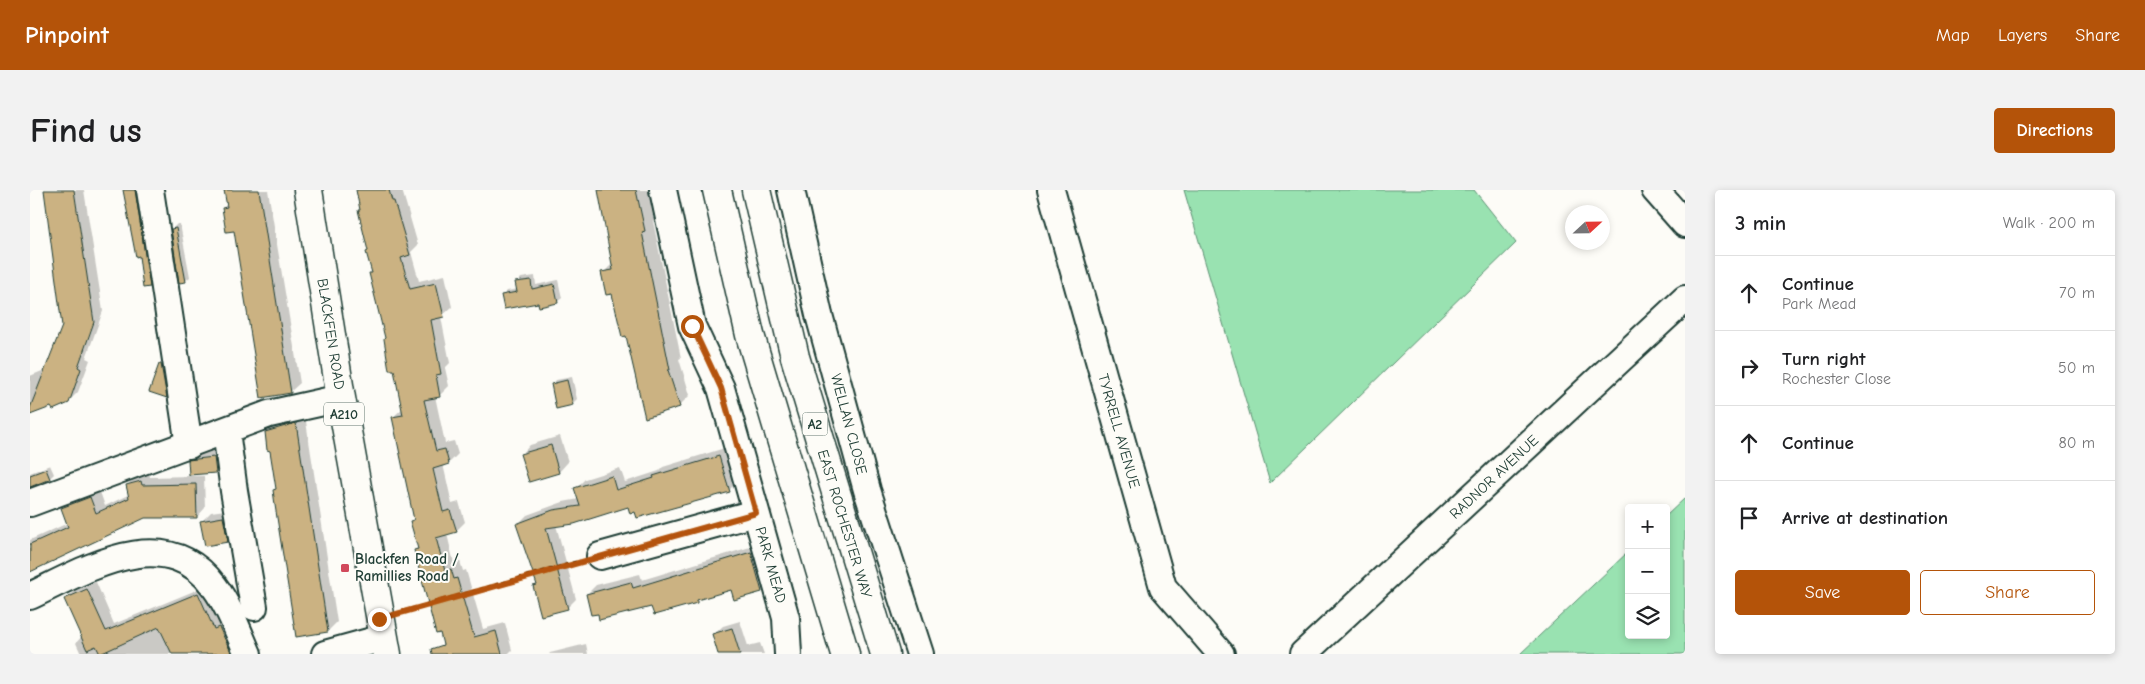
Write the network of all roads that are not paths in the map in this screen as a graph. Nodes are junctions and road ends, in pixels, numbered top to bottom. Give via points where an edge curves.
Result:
1 (150, 190) edge
2 (308, 190) edge
3 (662, 190) edge
4 (717, 190) edge
5 (756, 190) edge
6 (791, 190) edge
7 (1051, 190) edge
8 (1655, 190) edge
9 (1685, 224) edge
10 (1685, 299) edge
11 (341, 398) junction
12 (226, 431) junction
13 (189, 445) junction
14 (30, 503) edge
15 (756, 513) junction
16 (600, 556) road end
17 (30, 596) edge
18 (254, 607) dead end
19 (383, 637) edge
20 (248, 654) edge
21 (326, 654) edge
22 (788, 654) edge
23 (844, 654) edge
24 (885, 654) edge
25 (920, 654) edge
26 (1221, 654) edge
27 (1303, 654) edge

1 - 13 street
2 - 11 main road, BLACKFEN ROAD / A210
3 - 15 street, PARK MEAD via 692,326 721,388
4 - 23 main road, A2 via 750,335
5 - 24 main road, EAST ROCHESTER WAY / A2 via 795,357
6 - 25 street, WELLAN CLOSE via 819,315 867,490
7 - 26 street, TYRRELL AVENUE via 1163,587
8 - 9 street
10 - 27 street, RADNOR AVENUE
11 - 12 street via 269,414
11 - 19 main road, BLACKFEN ROAD / A210
12 - 13 street
12 - 18 street
13 - 14 street
15 - 16 street
15 - 22 street, PARK MEAD via 786,618
17 - 20 street via 122,555 156,553 170,556 192,566 214,585
19 - 21 street

